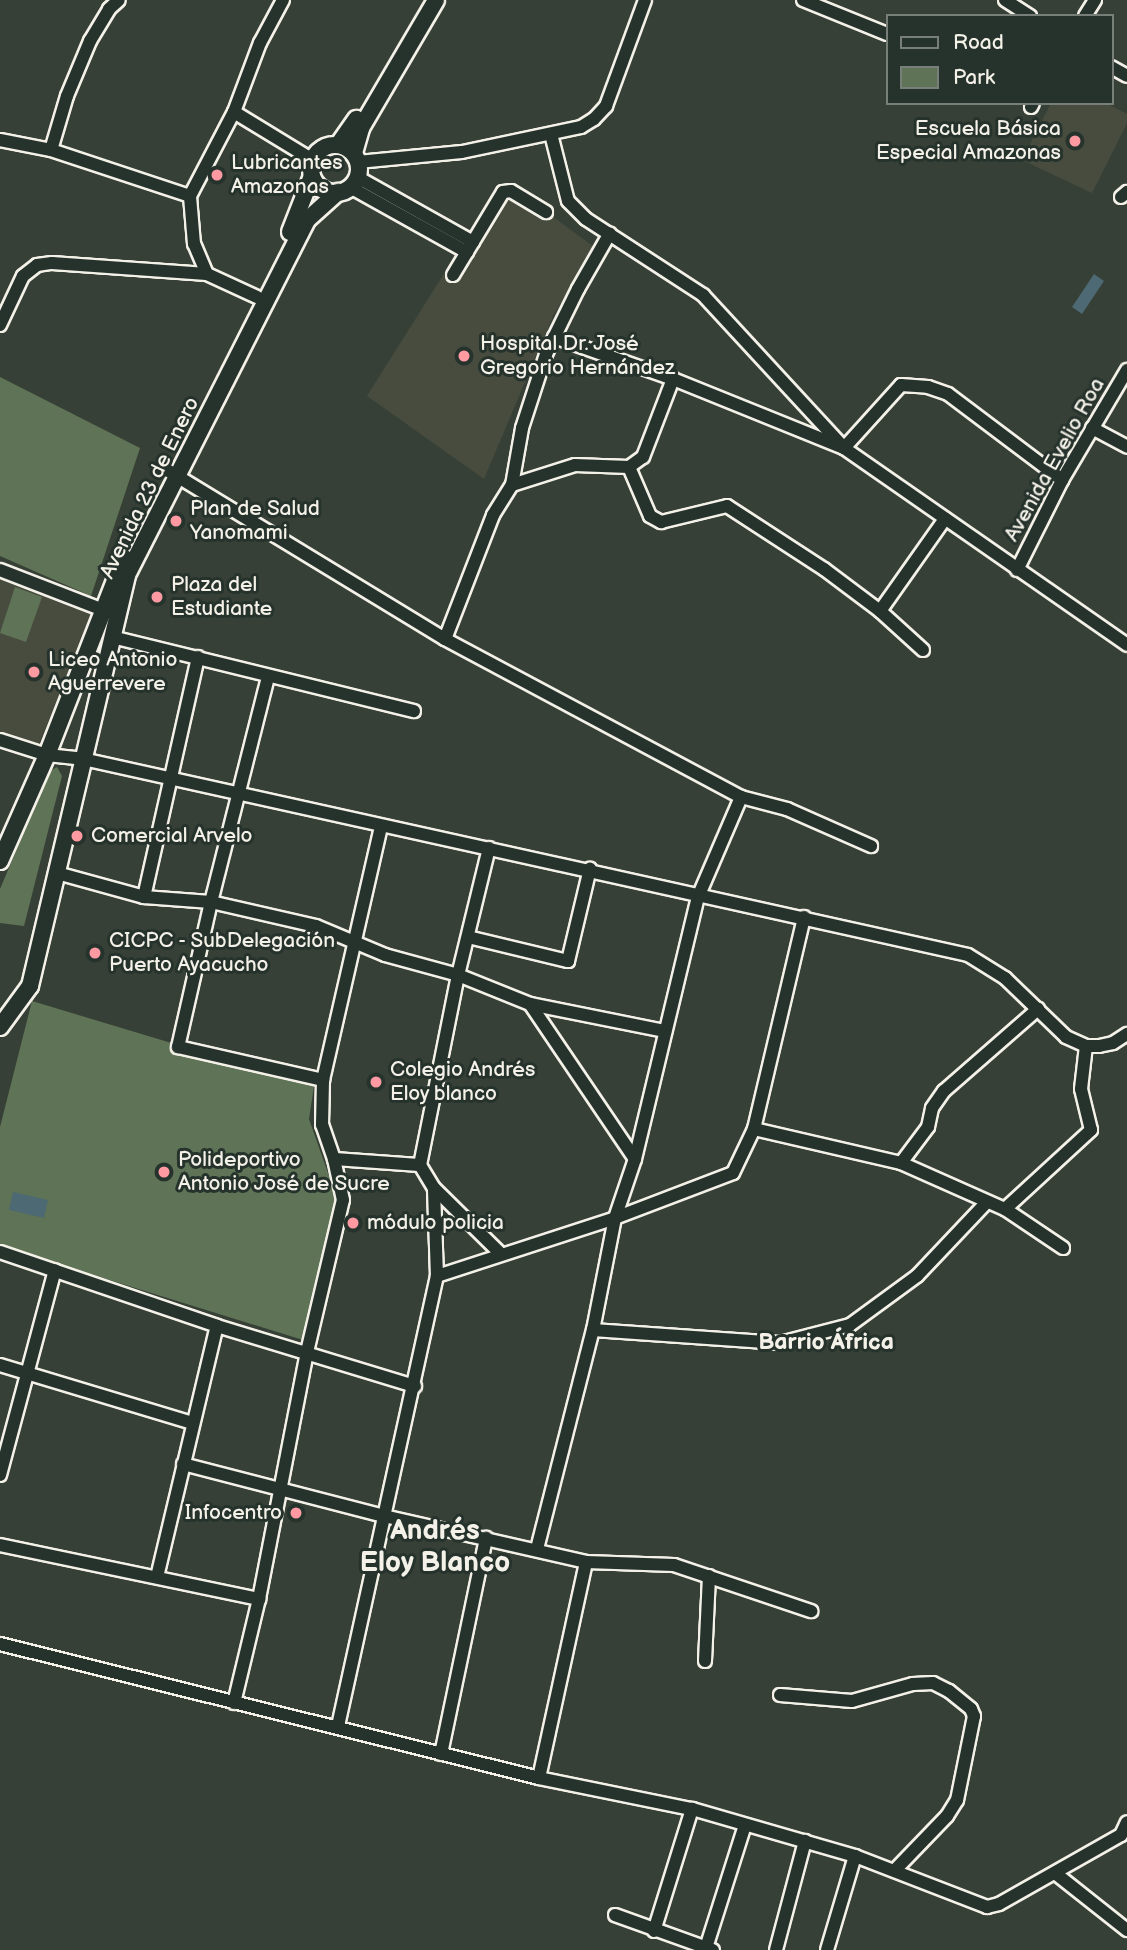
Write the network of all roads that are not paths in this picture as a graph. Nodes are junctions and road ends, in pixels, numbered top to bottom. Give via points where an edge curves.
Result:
1 (120, 0) edge
2 (283, 0) edge
3 (428, 0) edge
4 (436, 0) edge
5 (645, 0) edge
6 (803, 0) edge
7 (1005, 0) edge
8 (1027, 14) edge
9 (886, 34) edge
10 (234, 112) junction
11 (551, 134) junction
12 (0, 140) edge
13 (338, 145) junction
14 (51, 150) junction
15 (313, 168) junction
16 (351, 174) junction
17 (190, 196) junction
18 (546, 212) dead end
19 (610, 233) junction
20 (470, 246) junction
21 (207, 274) junction
22 (453, 275) dead end
23 (257, 297) junction
24 (0, 325) edge
25 (554, 337) junction
26 (1127, 370) edge
27 (673, 379) junction
28 (1092, 428) junction
29 (1127, 447) edge
30 (844, 448) junction
31 (629, 467) junction
32 (171, 473) junction
33 (1062, 480) junction
34 (512, 485) junction
35 (945, 519) junction
36 (0, 570) edge
37 (1017, 570) junction
38 (880, 611) junction
39 (110, 613) junction
40 (112, 638) junction
41 (445, 639) junction
42 (1127, 645) edge
43 (923, 650) dead end
44 (198, 657) junction
45 (268, 677) junction
46 (414, 711) dead end
47 (0, 740) edge
48 (47, 755) junction
49 (83, 758) junction
50 (169, 780) junction
51 (239, 794) junction
52 (741, 797) junction
53 (380, 827) junction
54 (871, 846) dead end
55 (489, 848) junction
56 (1, 855) edge
57 (590, 869) junction
58 (57, 873) junction
59 (144, 897) junction
60 (698, 897) junction
61 (211, 902) junction
62 (804, 917) junction
63 (468, 937) junction
64 (352, 942) junction
65 (458, 975) junction
66 (530, 1004) junction
67 (1038, 1009) junction
68 (0, 1027) edge
69 (664, 1031) junction
70 (1127, 1034) edge
71 (1086, 1046) junction
72 (323, 1080) junction
73 (754, 1129) junction
74 (334, 1159) junction
75 (635, 1159) junction
76 (901, 1163) junction
77 (421, 1165) junction
78 (434, 1188) junction
79 (986, 1203) junction
80 (1005, 1209) junction
81 (614, 1218) junction
82 (1063, 1248) dead end
83 (0, 1252) edge
84 (500, 1253) junction
85 (55, 1270) junction
86 (437, 1276) junction
87 (217, 1326) junction
88 (593, 1330) junction
89 (307, 1352) junction
90 (0, 1365) edge
91 (25, 1374) junction
92 (415, 1386) junction
93 (192, 1423) junction
94 (183, 1464) junction
95 (0, 1475) edge
96 (281, 1490) junction
97 (384, 1516) junction
98 (486, 1538) junction
99 (0, 1545) edge
100 (537, 1549) junction
101 (586, 1562) junction
102 (709, 1576) junction
103 (157, 1577) junction
104 (259, 1599) junction
105 (811, 1611) dead end
106 (0, 1644) edge
107 (705, 1661) dead end
108 (780, 1695) dead end
109 (234, 1703) junction
110 (338, 1727) junction
111 (441, 1754) junction
112 (539, 1778) junction
113 (692, 1809) junction
114 (1127, 1822) edge
115 (745, 1825) junction
116 (805, 1841) junction
117 (855, 1856) junction
118 (894, 1871) junction
119 (1055, 1873) junction
120 (614, 1915) dead end
121 (1127, 1930) edge
122 (654, 1931) junction
123 (710, 1949) edge
124 (776, 1950) edge
125 (827, 1950) edge

1 - 14 street via 109,9 90,41
2 - 10 street via 260,43
3 - 13 main road
4 - 16 main road, Avenida 23 de Enero via 361,128
5 - 11 street via 606,106 581,127
6 - 9 street
7 - 8 street
10 - 15 street
10 - 17 street
11 - 16 street
11 - 19 street via 568,201
12 - 14 street
13 - 15 main road via 323,148
13 - 16 main road
14 - 17 street
15 - 16 main road via 320,187
15 - 23 main road, Avenida 23 de Enero via 300,210
16 - 20 street
16 - 32 main road, Avenida 23 de Enero via 307,220
17 - 21 street via 194,244
18 - 20 street via 511,191 503,192
19 - 25 street
19 - 30 street via 704,295
20 - 22 street
21 - 23 street
21 - 24 street via 37,265 23,276
23 - 32 main road, Avenida 23 de Enero
25 - 27 street
25 - 34 street via 522,428
26 - 28 street, Avenida Evelio Roa
27 - 30 street
27 - 31 street via 643,457
28 - 29 street
28 - 33 street, Avenida Evelio Roa
30 - 33 street via 901,385 912,384 948,394
30 - 35 street
31 - 34 street via 575,466
31 - 38 street via 650,516 661,523 727,506
32 - 39 main road, Avenida 23 de Enero
32 - 41 street
33 - 37 street, Avenida Evelio Roa
34 - 41 street via 493,515
35 - 37 street
35 - 38 street
36 - 39 street
37 - 42 street
38 - 43 street
39 - 40 main road, Avenida 23 de Enero
39 - 48 main road, Avenida 23 de Enero
40 - 44 street
40 - 49 main road, Avenida 23 de Enero
41 - 52 street
44 - 45 street
44 - 50 street
45 - 46 street
45 - 51 street
47 - 48 street
48 - 49 street
48 - 56 main road, Avenida 23 de Enero
49 - 50 street
49 - 58 main road, Avenida 23 de Enero
50 - 51 street
50 - 59 street
51 - 53 street
51 - 61 street
52 - 54 street via 787,809
52 - 60 street
53 - 55 street
53 - 64 street
55 - 57 street
55 - 63 street
57 - 60 street
57 - 63 street via 568,961
58 - 59 street
58 - 68 main road, Avenida 23 de Enero via 30,986
59 - 61 street
60 - 62 street
60 - 69 street
61 - 64 street via 316,926
61 - 72 street via 178,1047
62 - 67 street via 968,956 1005,978
62 - 73 street
63 - 65 street
64 - 65 street
64 - 72 street
65 - 66 street
65 - 77 street
66 - 69 street
66 - 75 street
67 - 71 street via 1066,1037
67 - 76 street via 944,1091 932,1108 928,1127
69 - 75 street
70 - 71 street via 1113,1043
71 - 80 street via 1081,1089 1091,1130
72 - 74 street via 322,1125
73 - 76 street
73 - 81 street via 733,1173
74 - 77 street
74 - 89 street via 343,1200
75 - 81 street
76 - 79 street
77 - 78 street
78 - 84 street
78 - 86 street
79 - 80 street
79 - 88 street via 917,1276 850,1325 780,1343
80 - 82 street
81 - 84 street
81 - 88 street
83 - 85 street
84 - 86 street
85 - 87 street
85 - 91 street
86 - 92 street
87 - 89 street
87 - 93 street
88 - 100 street
89 - 92 street
89 - 96 street
90 - 91 street
91 - 93 street
91 - 95 street
92 - 97 street
93 - 94 street
94 - 96 street
94 - 103 street
96 - 97 street
96 - 104 street
97 - 98 street
97 - 110 street
98 - 100 street
98 - 111 street
99 - 103 street
100 - 101 street
101 - 102 street via 674,1565
101 - 112 street
102 - 105 street
102 - 107 street
103 - 104 street
104 - 109 street
106 - 109 street
108 - 118 street via 852,1701 933,1683 971,1709 974,1716 957,1800
109 - 110 street
110 - 111 street
111 - 112 street
112 - 113 street
113 - 115 street
113 - 122 street
114 - 119 street via 1121,1835
115 - 116 street
115 - 123 street
116 - 117 street
116 - 124 street
117 - 118 street
117 - 125 street
118 - 119 street via 987,1907
119 - 121 street
120 - 122 street
122 - 123 street

